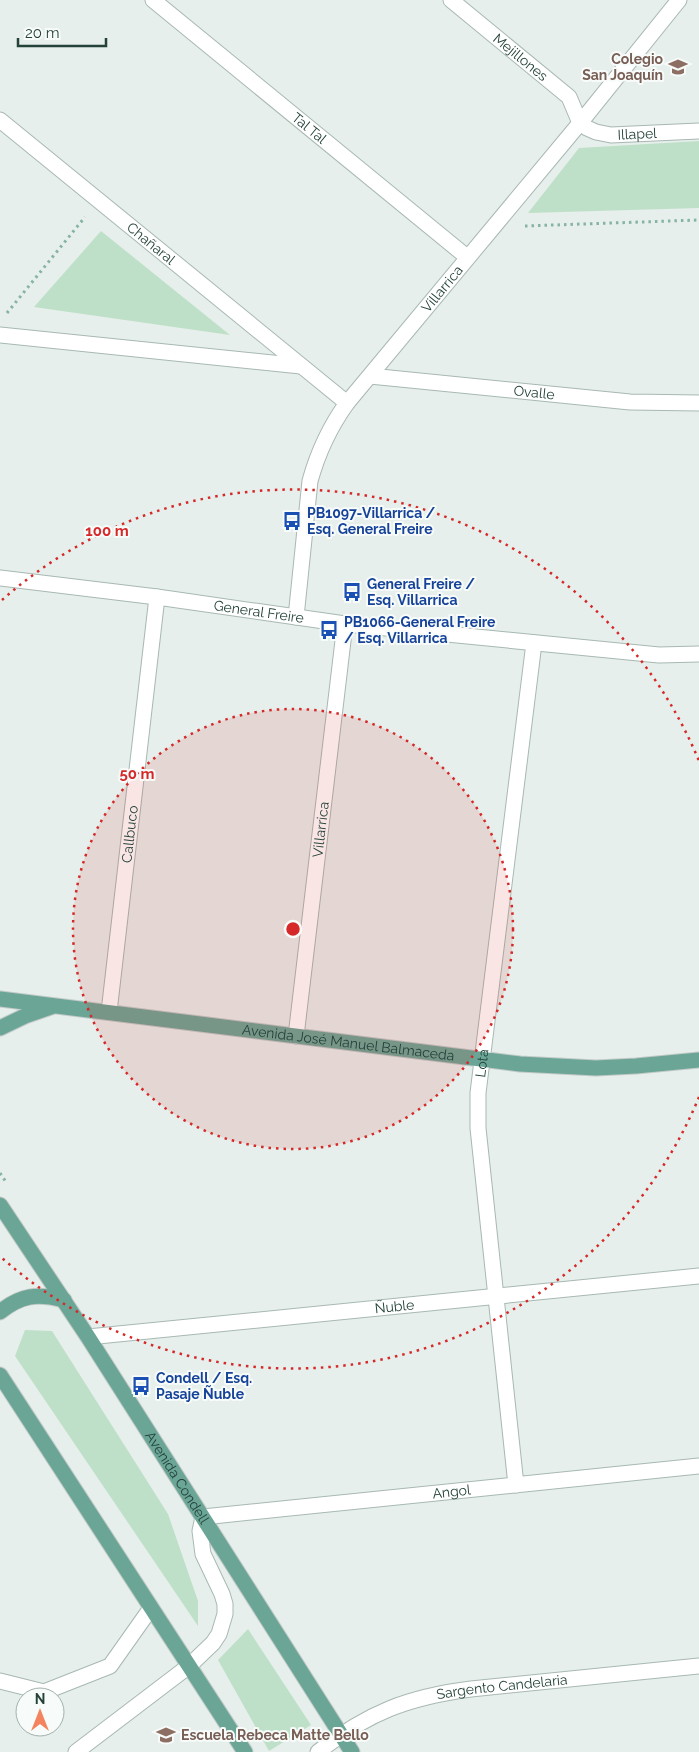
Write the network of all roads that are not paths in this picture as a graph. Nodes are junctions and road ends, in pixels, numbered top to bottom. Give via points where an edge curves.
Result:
1 (153, 0) edge
2 (451, 0) edge
3 (679, 0) edge
4 (0, 120) edge
5 (580, 123) junction
6 (699, 131) edge
7 (467, 257) junction
8 (0, 335) edge
9 (301, 366) junction
10 (370, 376) junction
11 (699, 403) edge
12 (347, 404) junction
13 (0, 578) edge
14 (157, 597) junction
15 (296, 617) junction
16 (346, 624) junction
17 (534, 643) junction
18 (699, 654) edge
19 (0, 999) edge
20 (54, 1006) junction
21 (109, 1012) junction
22 (0, 1028) edge
23 (296, 1036) junction
24 (483, 1060) junction
25 (699, 1060) edge
26 (0, 1205) edge
27 (699, 1276) edge
28 (496, 1296) junction
29 (64, 1300) junction
30 (0, 1312) edge
31 (88, 1337) junction
32 (0, 1375) edge
33 (699, 1466) edge
34 (516, 1485) junction
35 (203, 1517) junction
36 (151, 1608) junction
37 (189, 1666) junction
38 (699, 1666) edge
39 (0, 1681) edge
40 (340, 1734) junction
41 (76, 1752) edge
42 (244, 1752) edge
43 (318, 1752) edge
44 (352, 1752) edge

1 - 7 street, Tal Tal
2 - 5 street, Mejillones via 569,98
3 - 5 street, Villarrica
4 - 9 street, Chañaral
5 - 6 street, Illapel via 596,132 611,135
5 - 7 street, Villarrica
7 - 10 street, Villarrica
8 - 9 street
9 - 12 street, Chañaral
10 - 11 street, Ovalle via 630,402
10 - 12 street, Villarrica
12 - 15 street, Villarrica via 324,440 310,481
13 - 14 street, General Freire
14 - 15 street, General Freire
14 - 21 street, Callbuco
15 - 16 street, General Freire
16 - 17 street, General Freire
16 - 23 street, Villarrica
17 - 18 street, General Freire via 659,655
17 - 24 street, Lota
19 - 20 main road, Avenida José Manuel Balmaceda
20 - 21 main road, Avenida José Manuel Balmaceda
20 - 22 main road
21 - 23 main road, Avenida José Manuel Balmaceda
23 - 24 main road, Avenida José Manuel Balmaceda
24 - 25 main road, Avenida José Manuel Balmaceda via 596,1068
24 - 28 street, Lota via 478,1093 478,1128
26 - 29 main road, Avenida Condell
27 - 28 street, Ñuble
28 - 31 street, Ñuble
28 - 34 street, Lota
29 - 30 main road via 38,1295 12,1303
29 - 31 main road, Avenida Condell
31 - 35 main road, Avenida Condell
32 - 36 main road
33 - 34 street, Angol
34 - 35 street, Angol
35 - 37 street via 200,1530 203,1554 222,1594 225,1614 213,1643
35 - 40 main road, Avenida Condell
36 - 37 main road
36 - 39 street via 110,1666 44,1692
37 - 41 street
37 - 42 main road
38 - 40 street, Sargento Candelaria via 444,1692 382,1711
40 - 43 street, Sargento Candelaria
40 - 44 main road, Avenida Condell

